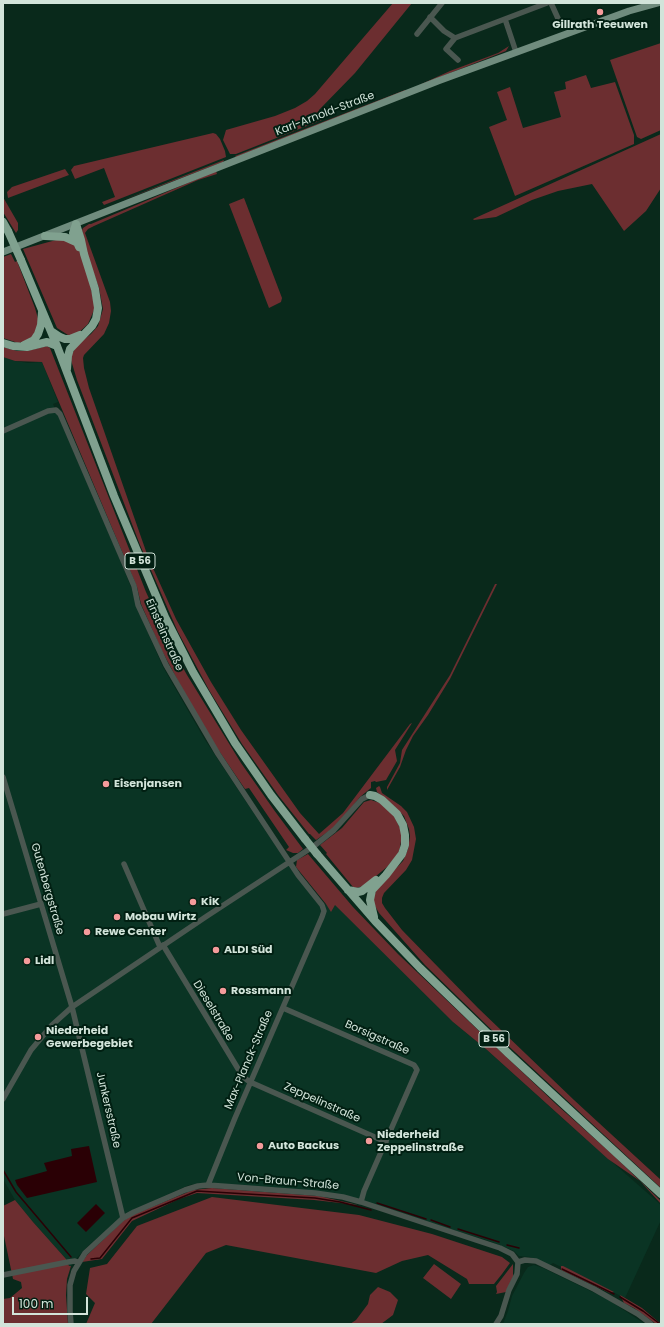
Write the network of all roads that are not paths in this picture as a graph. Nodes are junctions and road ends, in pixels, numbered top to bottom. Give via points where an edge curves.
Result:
1 (442, 3) edge
2 (547, 3) edge
3 (551, 3) edge
4 (658, 3) edge
5 (430, 17) junction
6 (505, 19) junction
7 (561, 25) dead end
8 (417, 34) dead end
9 (455, 38) junction
10 (516, 52) junction
11 (458, 60) dead end
12 (3, 222) edge
13 (76, 224) junction
14 (45, 236) junction
15 (76, 242) junction
16 (3, 252) edge
17 (84, 254) junction
18 (42, 311) junction
19 (51, 330) junction
20 (86, 332) junction
21 (3, 343) edge
22 (57, 346) junction
23 (18, 347) junction
24 (67, 372) junction
25 (3, 431) edge
26 (3, 777) edge
27 (370, 795) joint
28 (290, 862) junction
29 (396, 862) junction
30 (124, 864) dead end
31 (348, 890) junction
32 (41, 904) junction
33 (3, 914) edge
34 (375, 921) junction
35 (162, 946) junction
36 (72, 1007) junction
37 (283, 1008) junction
38 (250, 1082) junction
39 (3, 1099) edge
40 (386, 1142) junction
41 (208, 1185) junction
42 (661, 1194) edge
43 (361, 1202) junction
44 (123, 1218) junction
45 (78, 1262) junction
46 (518, 1262) junction
47 (3, 1275) edge
48 (71, 1324) edge
49 (496, 1324) edge
50 (651, 1324) edge

1 - 5 street
2 - 6 street
3 - 7 street
4 - 10 main road, Karl-Arnold-Straße
5 - 8 street
5 - 9 street
6 - 9 street
6 - 10 street
9 - 11 street via 446,49
10 - 13 main road, Karl-Arnold-Straße
12 - 18 highway, B 56, bridge
13 - 14 main road, Karl-Arnold-Straße
13 - 15 highway via 73,233
13 - 17 highway, B 56
14 - 15 highway via 65,237
14 - 16 main road, Karl-Arnold-Straße
15 - 17 highway, B 56
17 - 20 highway, B 56 via 98,305 96,319
18 - 19 highway, B 56
18 - 23 highway via 36,337
19 - 20 highway via 65,339
19 - 22 highway, B 56
20 - 24 highway, B 56 via 70,349
21 - 23 highway
22 - 23 highway via 47,342
22 - 24 highway, B 56
24 - 31 highway, B 56, bridge via 134,546 165,617 193,672 235,743 271,795
25 - 28 street, Einsteinstraße via 48,411 56,410 60,414 134,586 138,605 166,665 218,754
26 - 32 street, Gutenbergstraße
27 - 28 street via 362,799 334,830
27 - 29 highway via 388,805 403,825 406,834 405,845
28 - 35 street
28 - 37 street, Max-Planck-Straße via 324,911
29 - 31 highway via 362,891
29 - 34 highway via 372,890 370,900
30 - 35 street, Dieselstraße
31 - 34 highway, B 56
32 - 33 street
32 - 36 street, Gutenbergstraße
34 - 42 highway, B 56 via 475,1021
35 - 36 street
35 - 38 street, Dieselstraße via 242,1078
36 - 39 street via 52,1025 31,1050
36 - 44 street, Junkersstraße
37 - 38 street, Max-Planck-Straße
37 - 40 street, Borsigstraße via 414,1065 416,1070
38 - 40 street, Zeppelinstraße
38 - 41 street, Max-Planck-Straße
40 - 43 street, Borsigstraße
41 - 43 street, Von-Braun-Straße via 342,1197
41 - 44 street, Von-Braun-Straße via 185,1190
43 - 46 street, Von-Braun-Straße via 500,1248 512,1254
44 - 45 street, Von-Braun-Straße
45 - 47 street
45 - 48 street, Von-Braun-Straße via 70,1285
46 - 49 street via 517,1274
46 - 50 street via 536,1261 594,1289

